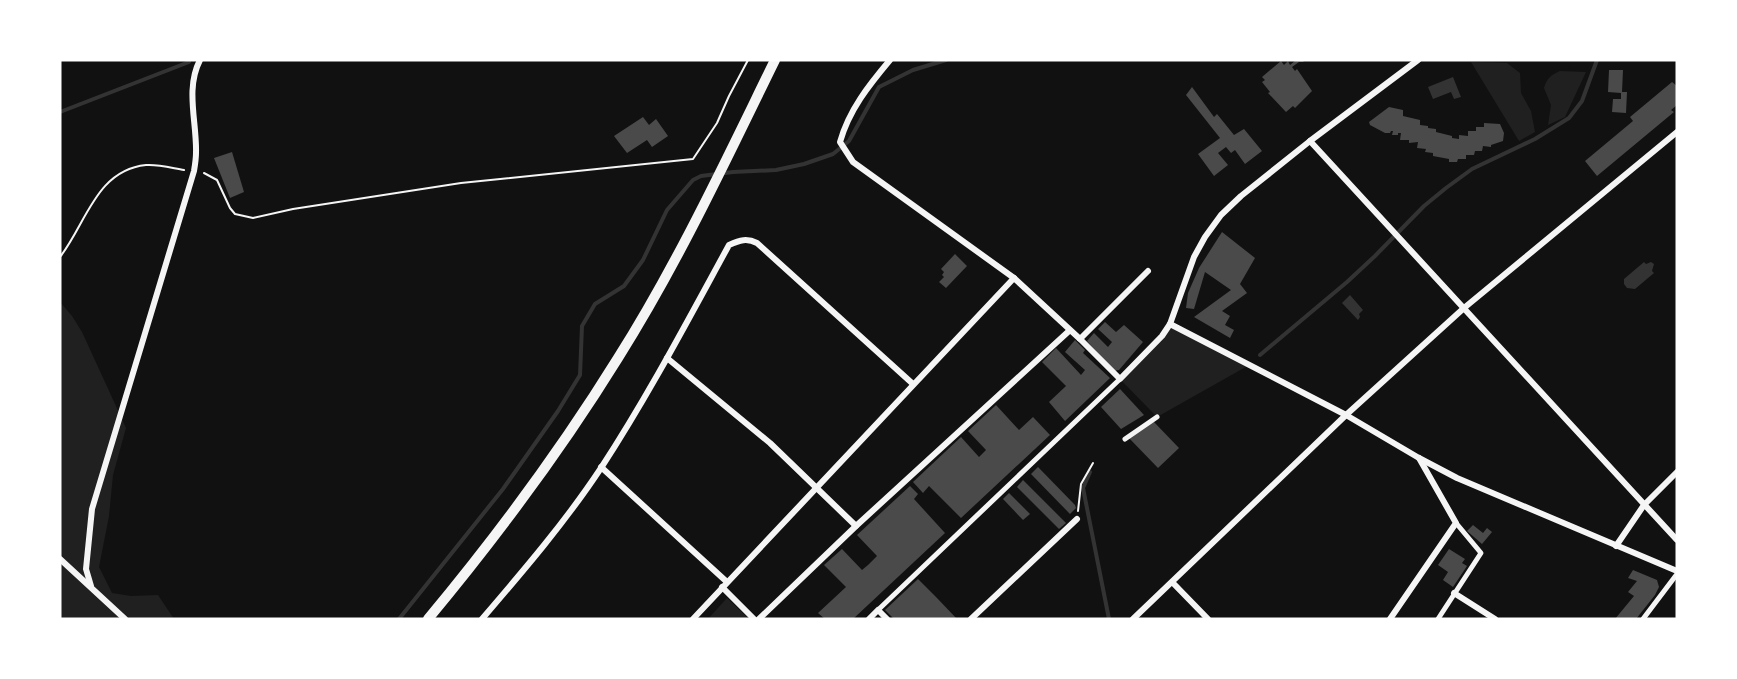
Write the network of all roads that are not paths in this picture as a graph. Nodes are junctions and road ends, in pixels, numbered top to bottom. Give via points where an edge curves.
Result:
1 (200, 60) edge
2 (776, 60) edge
3 (890, 60) edge
4 (1418, 60) edge
5 (1677, 132) edge
6 (1310, 141) junction
7 (1148, 271) dead end
8 (1014, 278) junction
9 (1464, 308) junction
10 (1170, 324) junction
11 (1069, 331) junction
12 (1080, 339) junction
13 (667, 357) junction
14 (1120, 379) junction
15 (913, 384) junction
16 (1346, 416) junction
17 (1157, 417) dead end
18 (1125, 439) dead end
19 (1419, 458) junction
20 (601, 467) junction
21 (1677, 472) edge
22 (815, 487) junction
23 (1644, 505) junction
24 (1077, 519) road end
25 (1456, 522) junction
26 (856, 526) junction
27 (1677, 540) edge
28 (1616, 546) junction
29 (60, 559) edge
30 (1677, 573) edge
31 (1173, 583) junction
32 (725, 584) junction
33 (91, 586) junction
34 (1454, 593) junction
35 (878, 610) junction
36 (125, 619) edge
37 (428, 619) edge
38 (482, 619) edge
39 (693, 619) edge
40 (754, 619) edge
41 (759, 619) edge
42 (869, 619) edge
43 (887, 619) edge
44 (970, 619) edge
45 (1133, 619) edge
46 (1208, 619) edge
47 (1390, 619) edge
48 (1438, 619) edge
49 (1495, 619) edge
50 (1643, 619) edge

1 - 33 street via 193,88 194,171 92,509 86,569
2 - 37 main road via 680,250 620,356 557,452
3 - 8 street via 863,92 840,142 853,162
4 - 6 street
5 - 9 street
6 - 9 street
6 - 10 street via 1241,196 1212,226 1194,257
7 - 12 street
8 - 11 street
8 - 15 street
9 - 16 street
9 - 23 street
10 - 14 street
10 - 16 street
11 - 12 street
11 - 26 street
12 - 14 street
13 - 15 street via 729,245 750,240
13 - 20 street
13 - 22 street via 770,443
14 - 35 street
15 - 22 street
16 - 19 street
16 - 31 street
17 - 18 street
19 - 25 street
19 - 28 street
20 - 32 street
20 - 38 street via 557,530
21 - 23 street
22 - 26 street
22 - 32 street
23 - 27 street
23 - 28 street
24 - 44 street
25 - 34 street via 1481,553
25 - 47 street
26 - 41 street
28 - 30 street
29 - 33 street
30 - 50 street
31 - 45 street
31 - 46 street
32 - 39 street
32 - 40 street
33 - 36 street
34 - 48 street
34 - 49 street
35 - 42 street
35 - 43 street

